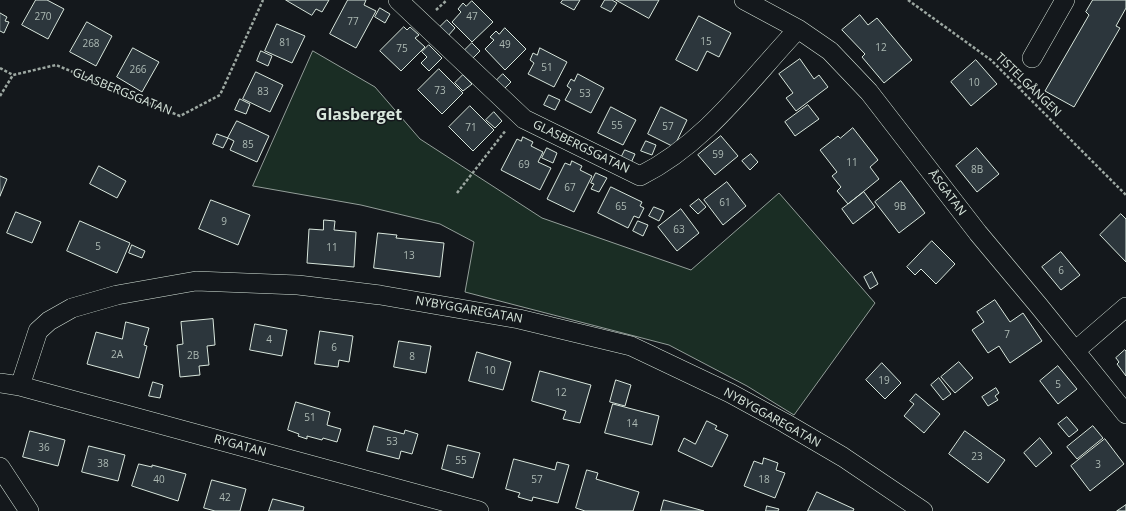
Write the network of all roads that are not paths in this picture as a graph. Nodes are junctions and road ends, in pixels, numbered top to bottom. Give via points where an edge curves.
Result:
1 (398, 0) edge
2 (744, 0) edge
3 (1066, 0) edge
4 (798, 28) junction
5 (1032, 58) dead end
6 (1126, 307) edge
7 (1075, 351) junction
8 (0, 383) edge
9 (20, 386) junction
10 (1126, 414) edge
11 (0, 467) edge
12 (29, 511) edge
13 (479, 511) edge
14 (923, 511) edge

1 - 4 street, GLASBERGSGATAN via 518,114 640,176 661,166 723,113
2 - 4 street, ÅSGATAN
3 - 5 street
4 - 7 street, ÅSGATAN via 830,51 869,92 978,233
6 - 7 street
7 - 10 street, ÅSGATAN
8 - 9 street, RYGATAN
9 - 13 street, RYGATAN
9 - 14 street, NYBYGGAREGATAN via 38,331 72,308 116,295 196,281 298,285 380,295 519,319 631,346 730,393 785,423 843,457
11 - 12 street

